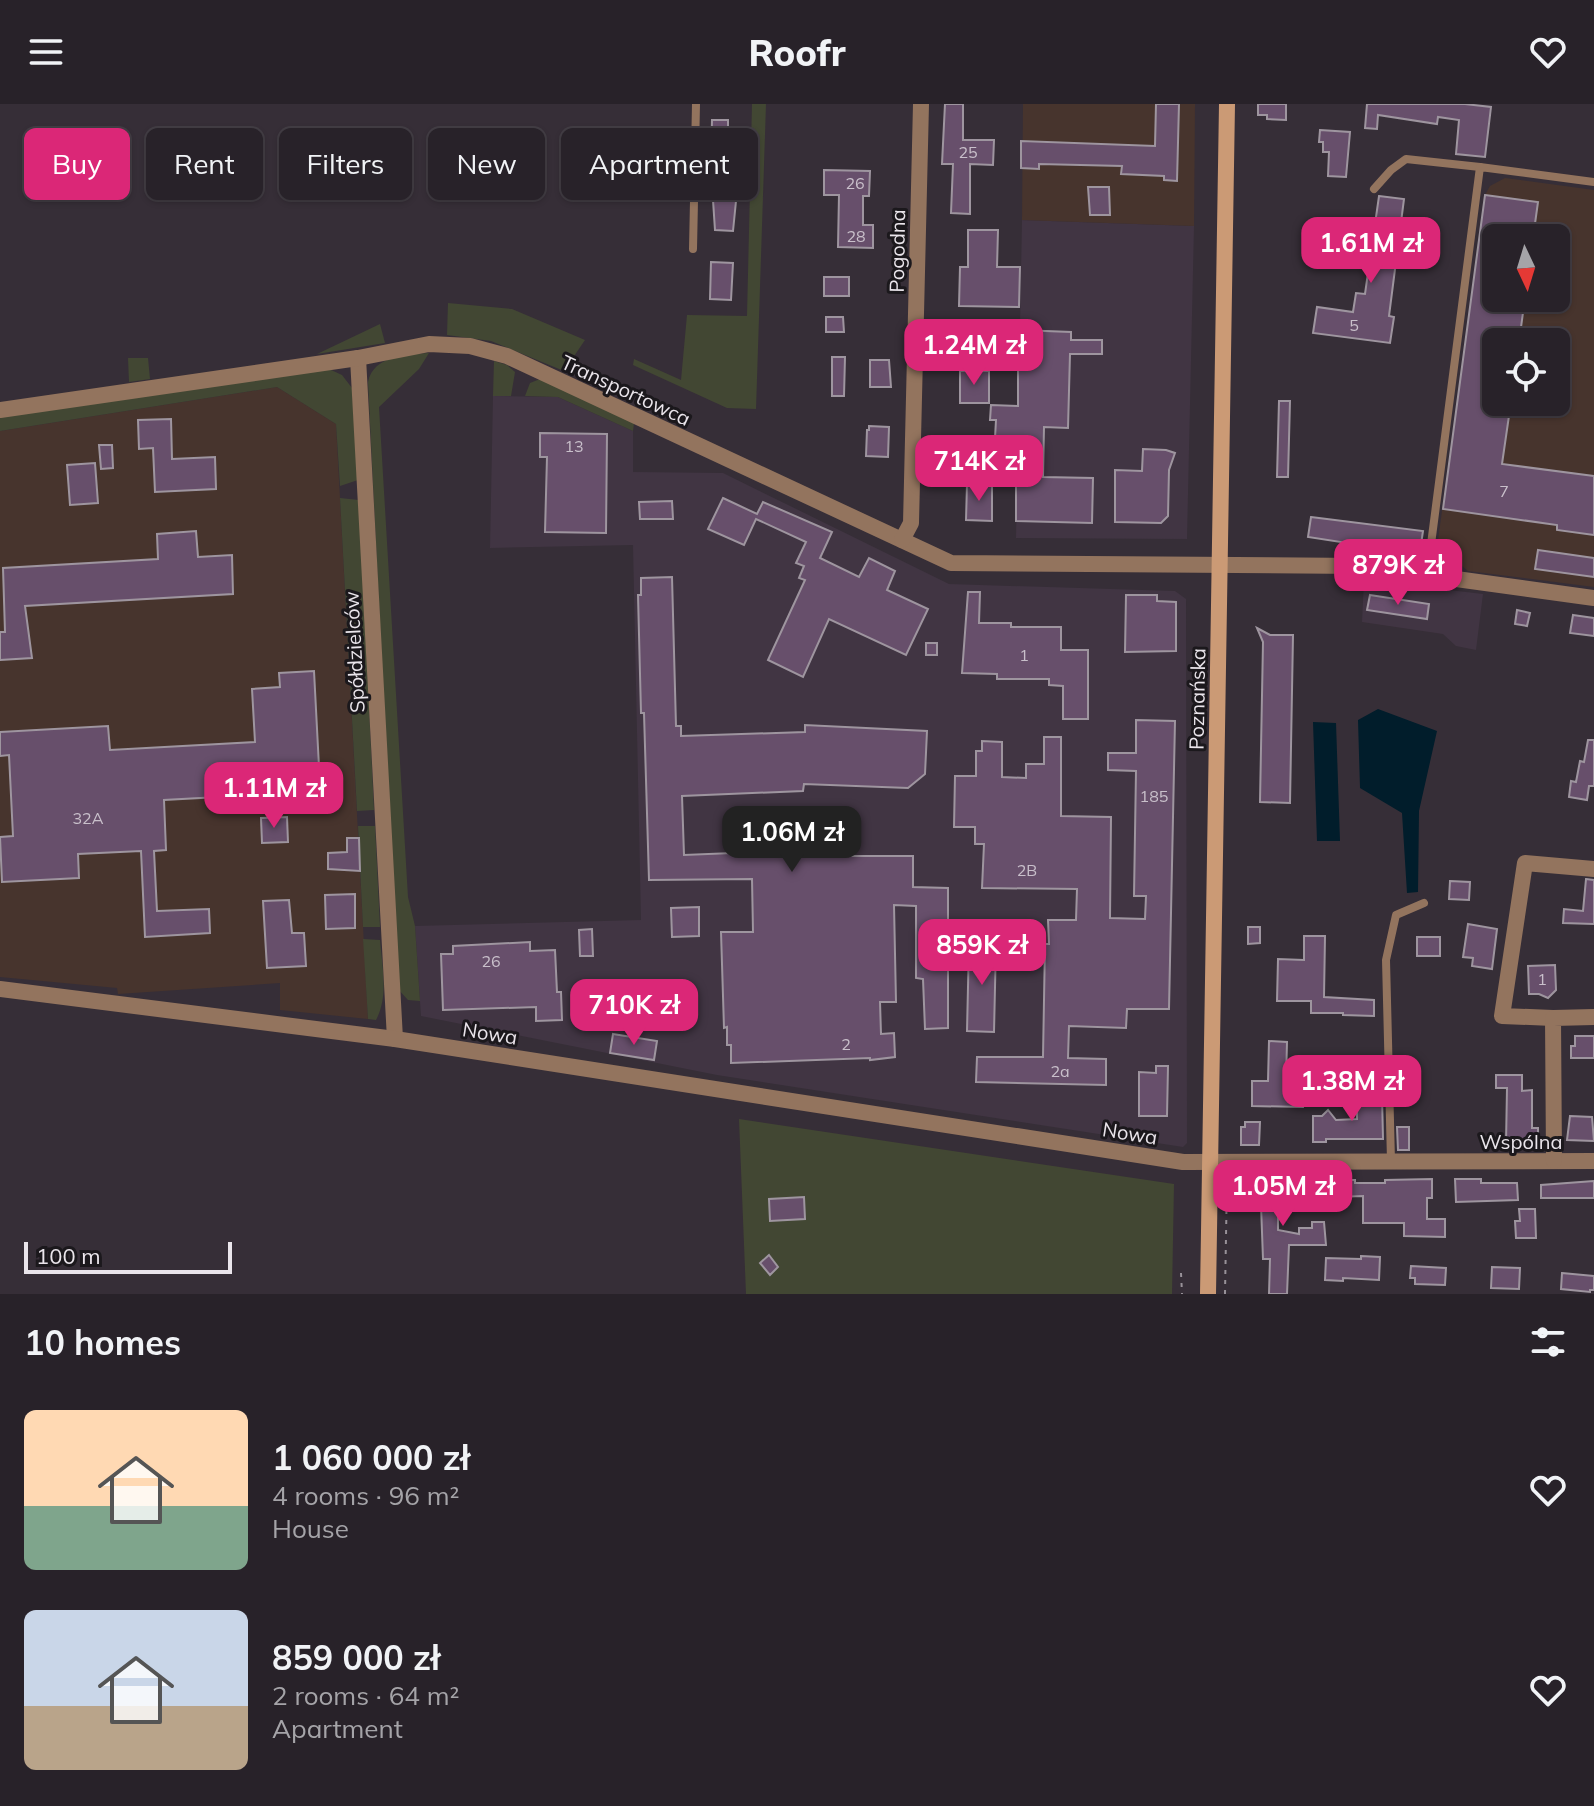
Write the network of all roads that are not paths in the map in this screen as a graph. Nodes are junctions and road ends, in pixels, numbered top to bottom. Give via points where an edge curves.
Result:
1 (696, 104) edge
2 (921, 104) edge
3 (1227, 104) edge
4 (1480, 167) junction
5 (1594, 182) edge
6 (1374, 189) dead end
7 (693, 249) dead end
8 (358, 358) junction
9 (0, 410) edge
10 (902, 540) junction
11 (1219, 564) junction
12 (1427, 575) junction
13 (1594, 598) edge
14 (1594, 869) edge
15 (1424, 903) dead end
16 (0, 989) edge
17 (1594, 1017) edge
18 (1553, 1018) junction
19 (395, 1039) junction
20 (1554, 1161) junction
21 (1594, 1161) edge
22 (1391, 1162) junction
23 (1209, 1164) junction
24 (1208, 1294) edge

1 - 7 lane
2 - 10 street, Pogodna via 911,523
3 - 11 main road, Poznańska
4 - 5 lane
4 - 6 lane via 1406,159
4 - 12 lane
8 - 9 street, Transportowca
8 - 10 street, Transportowca via 429,344 496,351
8 - 19 street, Spółdzielców
10 - 11 street, Transportowca via 951,563
11 - 12 street, Transportowca via 1362,566
11 - 23 main road, Poznańska
12 - 13 street, Transportowca
14 - 18 street via 1525,863 1502,1016
15 - 22 lane via 1396,915 1386,960
16 - 19 street, Nowa
17 - 18 street
18 - 20 street
19 - 23 street, Nowa
20 - 21 street, Wspólna
20 - 22 street, Wspólna
22 - 23 street, Wspólna
23 - 24 main road, Poznańska

